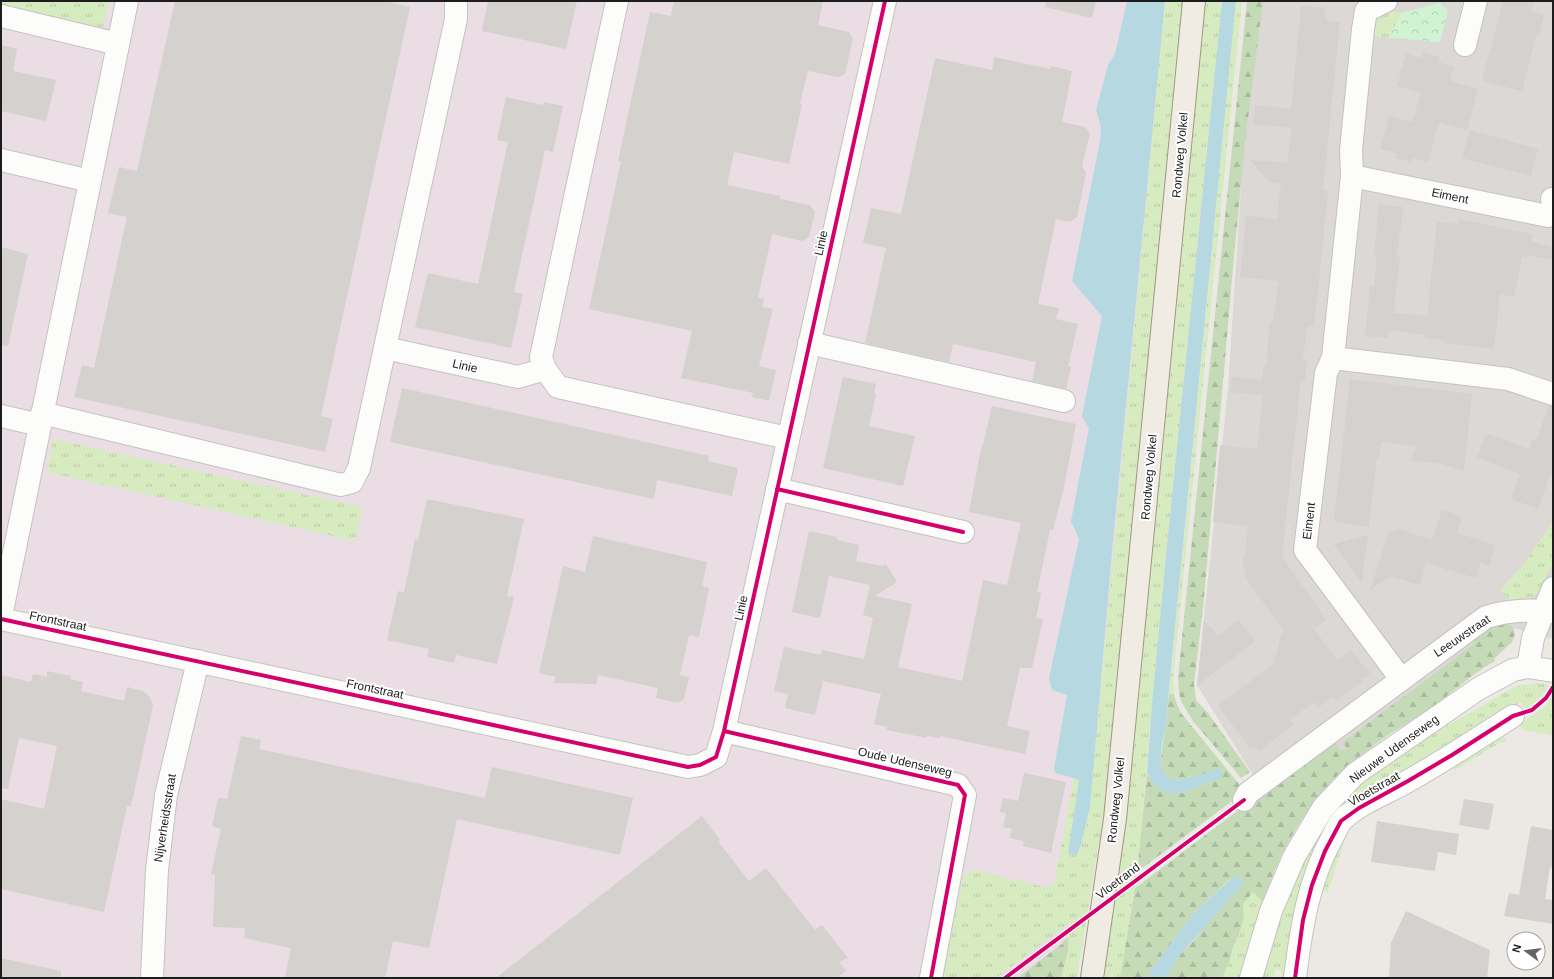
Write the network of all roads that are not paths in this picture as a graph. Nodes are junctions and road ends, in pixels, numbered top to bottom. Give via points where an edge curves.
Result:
1 (127, 1) edge
2 (456, 1) edge
3 (617, 1) edge
4 (885, 1) edge
5 (1194, 1) edge
6 (1386, 1) edge
7 (1476, 1) edge
8 (1, 16) edge
9 (118, 44) junction
10 (1465, 45) dead end
11 (1, 160) edge
12 (1352, 176) junction
13 (90, 181) junction
14 (1551, 205) edge
15 (809, 343) junction
16 (385, 348) junction
17 (1333, 358) junction
18 (545, 369) junction
19 (1553, 394) edge
20 (1064, 401) dead end
21 (1, 416) edge
22 (41, 419) junction
23 (788, 438) junction
24 (777, 489) junction
25 (963, 532) dead end
26 (1553, 588) edge
27 (1548, 611) edge
28 (1, 616) edge
29 (1, 619) edge
30 (198, 661) junction
31 (1528, 667) junction
32 (1553, 671) edge
33 (1401, 679) junction
34 (1513, 716) dead end
35 (724, 731) junction
36 (1244, 800) dead end
37 (1095, 953) junction
38 (152, 978) edge
39 (931, 978) edge
40 (1089, 978) edge
41 (1092, 978) edge
42 (1251, 978) edge
43 (1295, 978) edge

1 - 9 street
2 - 16 street via 456,19
3 - 18 street via 541,357
4 - 15 street, Linie
5 - 37 main road, Rondweg Volkel via 1115,818
6 - 12 street, Eiment via 1366,11 1351,150
7 - 10 street
8 - 9 street
9 - 13 street
11 - 13 street
12 - 14 street, Eiment
12 - 17 street, Eiment
13 - 22 street
15 - 20 street
15 - 23 street, Linie
16 - 18 street, Linie via 518,378
16 - 22 street via 359,468 352,482 341,485
17 - 19 street via 1508,379
17 - 33 street, Eiment via 1326,373 1305,550
18 - 23 street via 558,387
21 - 22 street
22 - 28 street
23 - 24 street, Linie
24 - 25 street
24 - 35 street, Linie
26 - 27 street
27 - 31 street via 1533,638
27 - 33 street, Leeuwstraat via 1500,612 1486,616
29 - 30 street, Frontstraat
30 - 35 street, Frontstraat via 688,767 700,765 716,757
30 - 38 street, Nijverheidsstraat via 166,795 156,870
31 - 32 street
31 - 42 street, Nieuwe Udenseweg via 1500,676 1471,693 1355,774 1323,808 1294,857 1272,911
33 - 36 street via 1248,793
34 - 43 street, Vloetstraat via 1341,821 1325,851 1312,885 1303,920
35 - 39 street, Oude Udenseweg via 958,785 965,795
37 - 40 main road, Rondweg Volkel
37 - 41 main road, Rondweg Volkel

